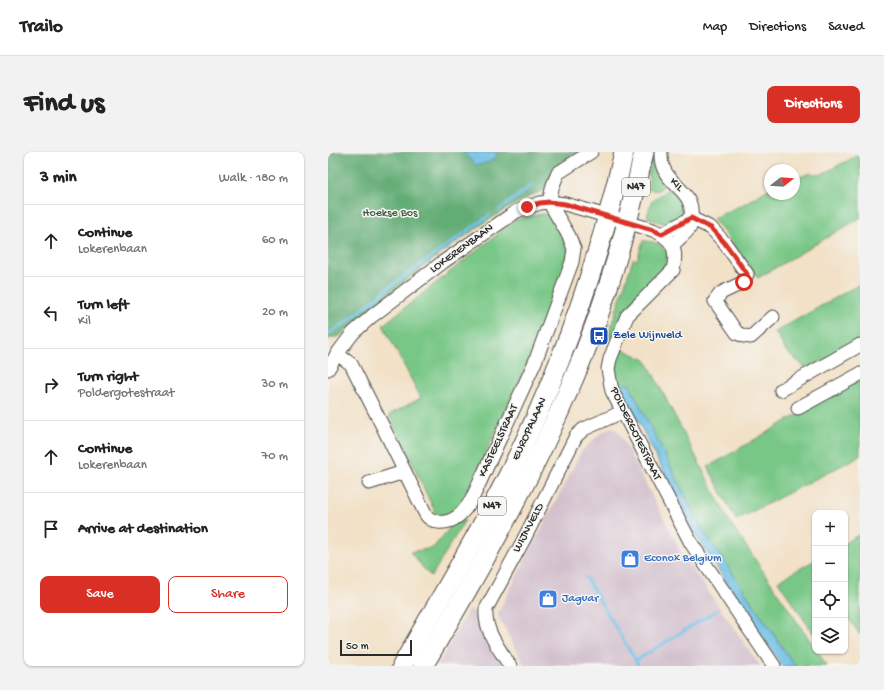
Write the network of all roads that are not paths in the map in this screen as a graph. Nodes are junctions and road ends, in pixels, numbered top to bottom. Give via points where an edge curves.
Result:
1 (591, 152) edge
2 (624, 152) edge
3 (644, 152) edge
4 (661, 152) edge
5 (549, 202) junction
6 (609, 217) junction
7 (691, 218) junction
8 (627, 223) junction
9 (662, 234) junction
10 (673, 245) junction
11 (773, 317) dead end
12 (860, 345) edge
13 (332, 360) edge
14 (860, 374) edge
15 (781, 390) dead end
16 (798, 408) dead end
17 (622, 412) junction
18 (404, 472) junction
19 (369, 483) dead end
20 (402, 666) edge
21 (423, 666) edge
22 (510, 666) edge
23 (774, 666) edge

1 - 5 street via 558,173
2 - 6 highway, EUROPALAAN / N47
3 - 8 highway, EUROPALAAN / N47
4 - 7 street, KIL via 664,172 688,197 692,209
5 - 6 street, LOKERENBAAN
5 - 13 street, LOKERENBAAN via 517,211 443,262 372,316 353,333
5 - 18 street, KASTEELSTRAAT via 574,249 572,262 535,362 466,510 450,521 440,522 429,518
6 - 8 street, LOKERENBAAN
6 - 20 highway, EUROPALAAN / N47 via 568,339 534,421 486,518
7 - 9 street
7 - 10 street via 690,228
7 - 11 street via 711,228 747,274 744,282 721,293 715,301 737,333 752,337
8 - 9 street
8 - 21 highway, EUROPALAAN / N47 via 594,328 553,426 503,526
9 - 10 street
10 - 17 street, POLDERGOTESTRAAT via 673,270 627,316 610,359 609,378
12 - 15 street
13 - 18 street, KASTEELSTRAAT via 351,364
14 - 16 street
17 - 22 street, WIJNVELD via 584,429 576,436 486,609 485,620 489,632
17 - 23 street, POLDERGOTESTRAAT via 691,543
18 - 19 street

